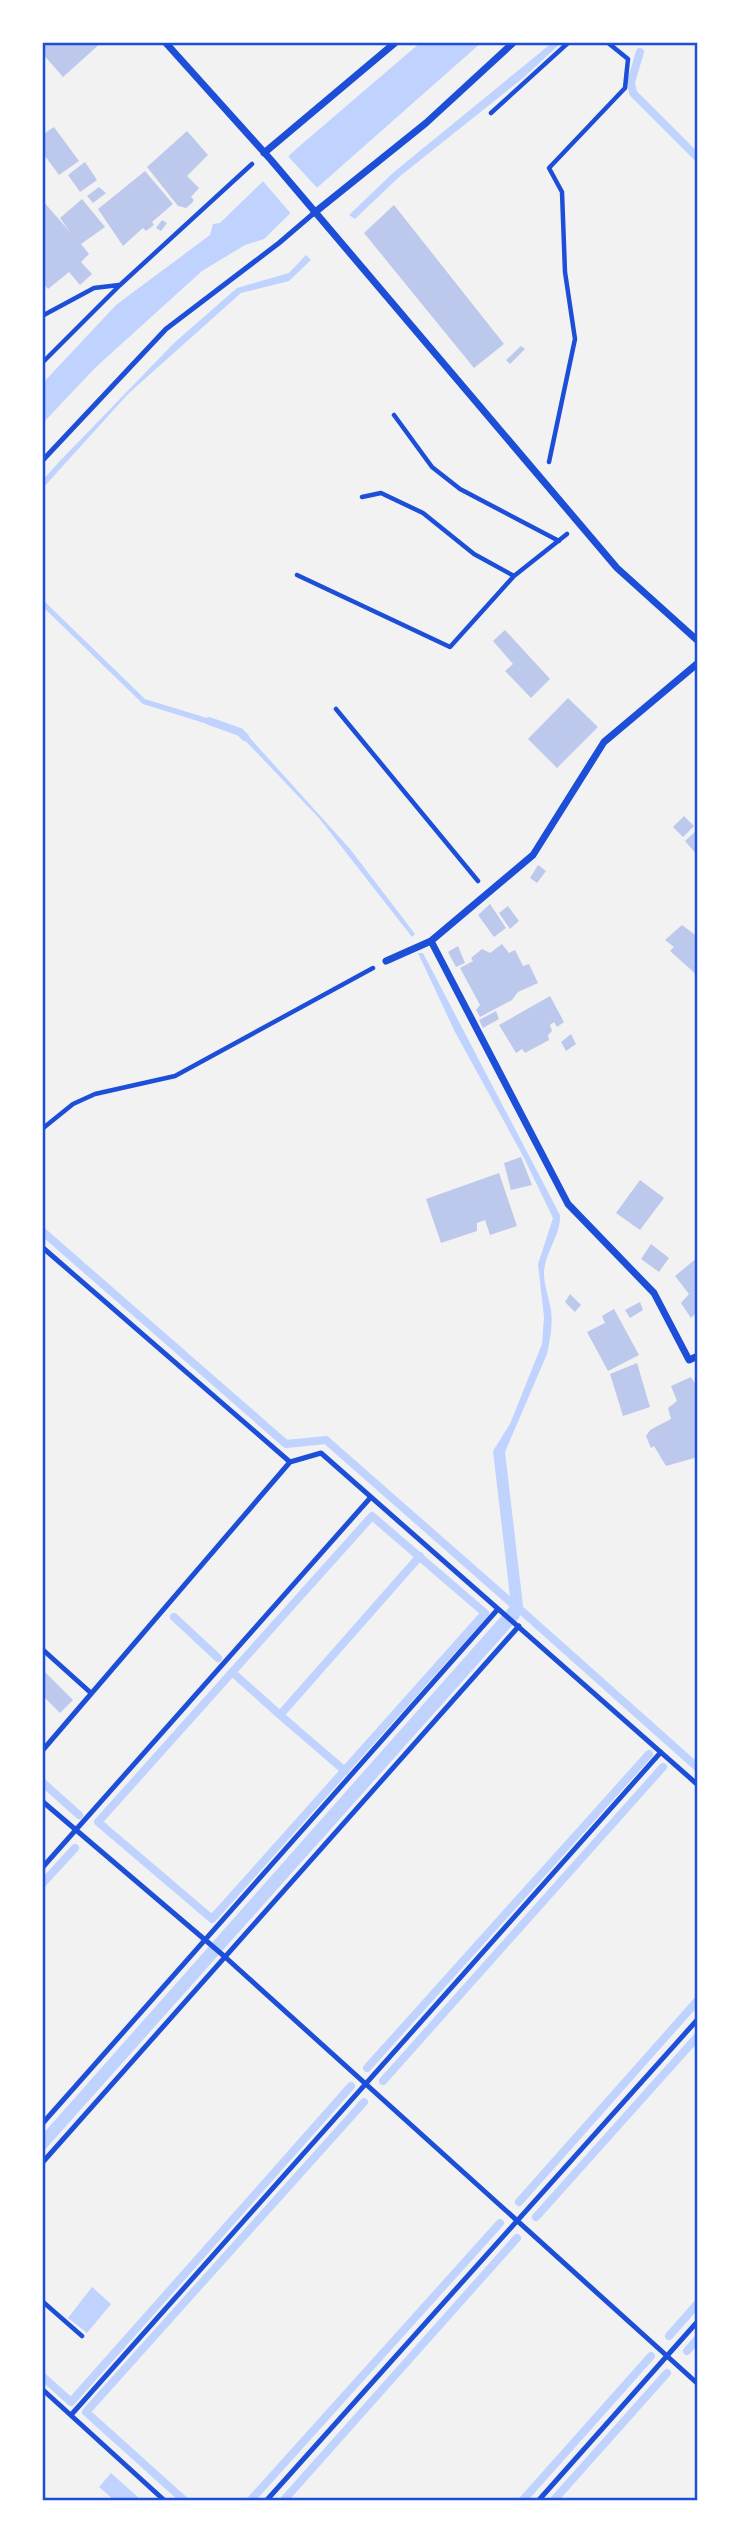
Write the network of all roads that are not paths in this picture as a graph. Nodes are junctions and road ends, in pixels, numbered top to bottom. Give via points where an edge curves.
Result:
1 (165, 42) edge
2 (396, 42) edge
3 (514, 42) edge
4 (264, 153) junction
5 (312, 211) junction
6 (42, 461) edge
7 (698, 640) edge
8 (698, 663) edge
9 (431, 941) junction
10 (386, 961) road end
11 (42, 1247) edge
12 (698, 1356) edge
13 (290, 1462) junction
14 (371, 1497) junction
15 (498, 1609) junction
16 (519, 1626) junction
17 (42, 1650) edge
18 (91, 1693) junction
19 (42, 1751) edge
20 (660, 1752) junction
21 (698, 1785) edge
22 (42, 1801) edge
23 (76, 1831) junction
24 (42, 1868) edge
25 (205, 1941) junction
26 (224, 1956) junction
27 (698, 2020) edge
28 (366, 2085) junction
29 (42, 2124) edge
30 (42, 2163) edge
31 (519, 2220) junction
32 (698, 2321) edge
33 (666, 2356) junction
34 (698, 2384) edge
35 (42, 2389) edge
36 (71, 2415) junction
37 (165, 2501) edge
38 (266, 2501) edge
39 (538, 2501) edge

1 - 4 street
2 - 4 street
3 - 5 street via 426,123
4 - 5 street
5 - 6 lane via 279,243 166,329
5 - 7 street via 617,568
8 - 9 street via 604,742 533,855
9 - 10 street
9 - 12 street via 568,1204 654,1293 689,1360
11 - 13 lane
13 - 14 lane via 321,1453
13 - 18 lane
14 - 15 lane
14 - 23 lane
15 - 16 lane
15 - 25 lane
16 - 20 lane
16 - 26 lane
17 - 18 lane
18 - 19 lane
20 - 21 lane
20 - 28 lane
22 - 23 lane
23 - 24 lane
23 - 25 lane
25 - 26 lane
25 - 29 lane
26 - 28 lane
26 - 30 lane
27 - 31 lane
28 - 31 lane
28 - 36 lane
31 - 33 lane
31 - 38 lane
32 - 33 lane
33 - 34 lane
33 - 39 lane
35 - 36 lane
36 - 37 lane

